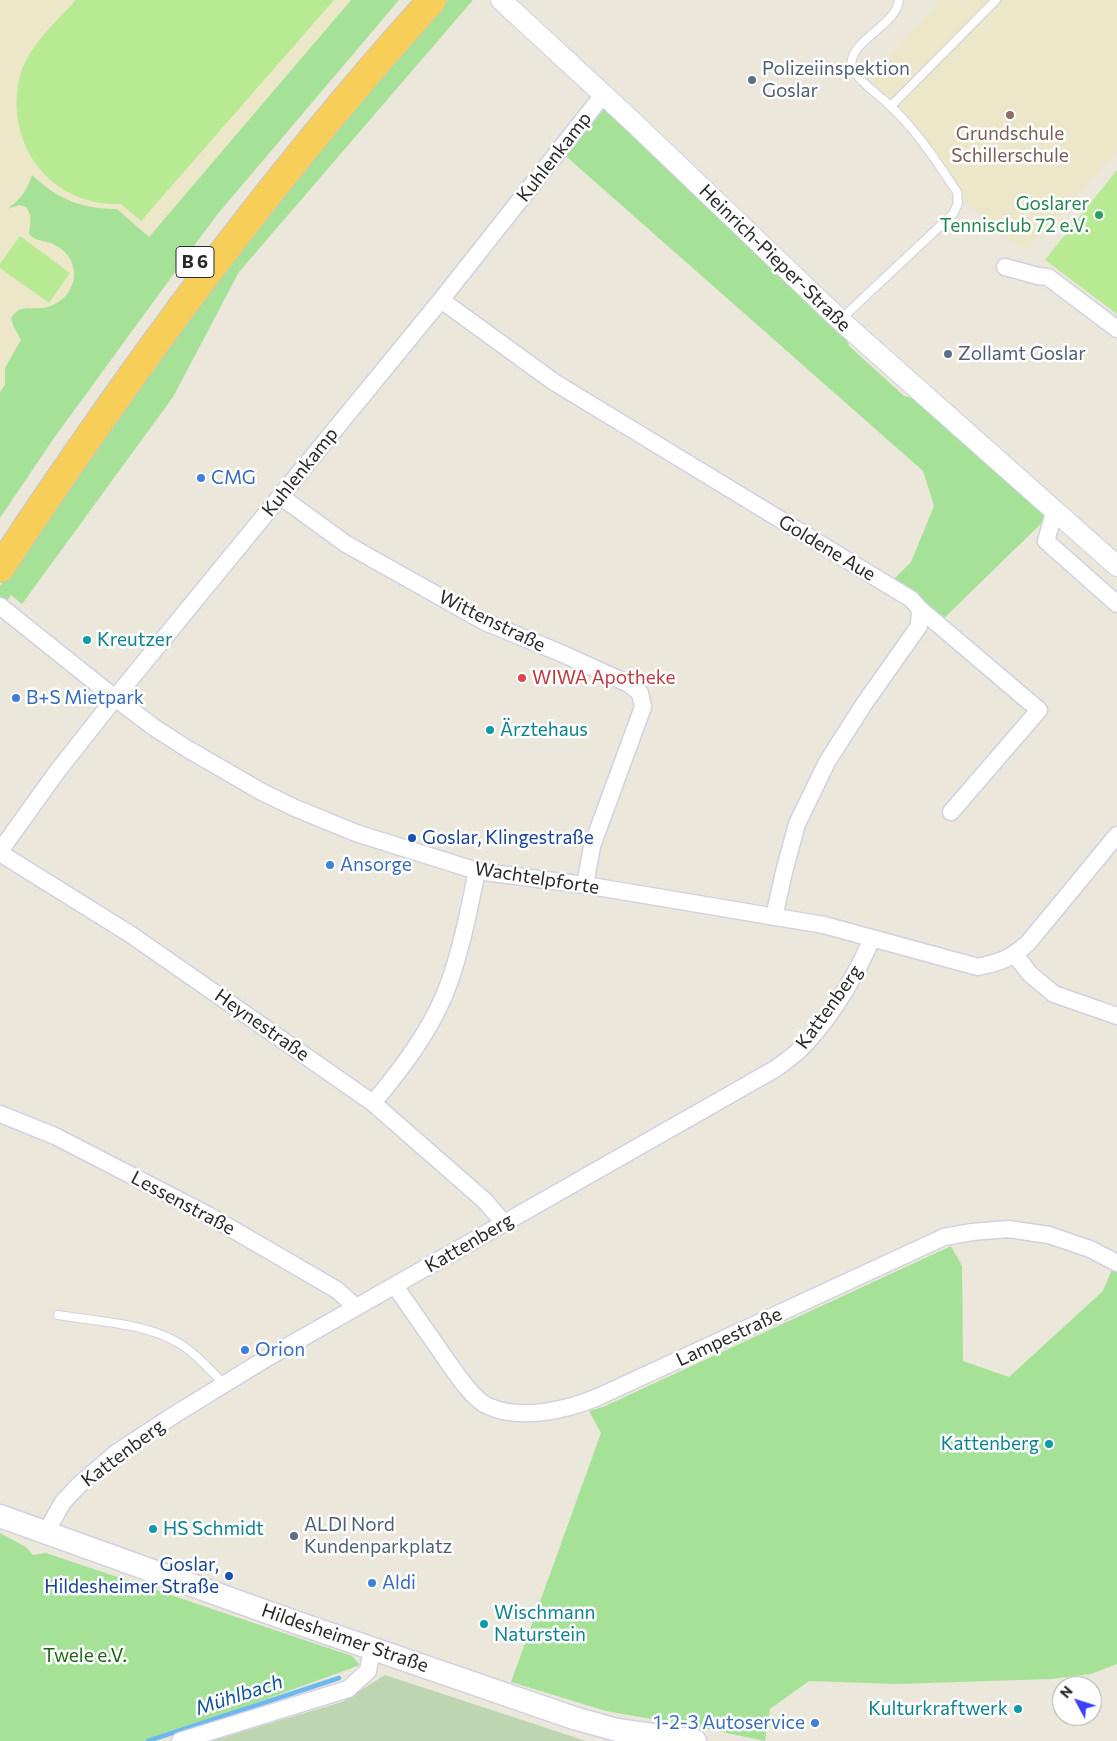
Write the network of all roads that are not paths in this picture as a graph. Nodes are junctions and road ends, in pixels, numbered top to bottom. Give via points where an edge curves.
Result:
1 (409, 0) edge
2 (432, 0) edge
3 (501, 0) edge
4 (899, 0) edge
5 (996, 0) edge
6 (603, 95) junction
7 (891, 106) junction
8 (1005, 267) dead end
9 (442, 300) junction
10 (840, 320) junction
11 (1117, 329) edge
12 (280, 496) junction
13 (1055, 510) junction
14 (0, 537) edge
15 (1117, 566) edge
16 (0, 568) edge
17 (1117, 604) edge
18 (920, 609) junction
19 (5, 610) edge
20 (115, 698) junction
21 (951, 812) dead end
22 (1117, 835) edge
23 (0, 852) edge
24 (477, 871) junction
25 (585, 885) junction
26 (774, 917) junction
27 (872, 938) junction
28 (1015, 955) junction
29 (1117, 1016) edge
30 (373, 1103) junction
31 (0, 1114) edge
32 (504, 1223) junction
33 (1115, 1258) edge
34 (395, 1286) junction
35 (356, 1307) junction
36 (58, 1315) dead end
37 (224, 1384) junction
38 (0, 1516) edge
39 (46, 1532) junction
40 (372, 1649) junction
41 (180, 1741) edge
42 (695, 1741) edge

1 - 14 highway, B 6 via 349,69 163,304
2 - 16 highway, B 6 via 326,123 186,301
3 - 6 street, Heinrich-Pieper-Straße
4 - 7 lane via 893,14 856,50 851,60 857,76
5 - 7 lane
6 - 9 street, Kuhlenkamp
6 - 10 street, Heinrich-Pieper-Straße
7 - 10 lane via 920,137 957,192 958,203 953,214
8 - 11 street via 1048,277
9 - 12 street, Kuhlenkamp
9 - 18 street, Goldene Aue via 554,382 903,594
10 - 13 street, Heinrich-Pieper-Straße
12 - 20 street, Kuhlenkamp
12 - 25 street, Wittenstraße via 346,544 485,622 629,684 640,693 643,707 592,846
13 - 15 street, Heinrich-Pieper-Straße
13 - 17 street via 1046,541
18 - 21 street, Goldene Aue via 1039,710
18 - 26 street via 919,626 828,762 797,824
19 - 20 street, Wachtelpforte
20 - 23 street, Kuhlenkamp
20 - 24 street, Wachtelpforte via 186,748 295,808 356,833
22 - 28 street
23 - 30 street, Heynestraße via 130,934
24 - 25 street, Wachtelpforte
24 - 30 street via 464,936 448,985 423,1037
25 - 26 street, Wachtelpforte
26 - 27 street, Wachtelpforte via 824,925
27 - 28 street, Wachtelpforte via 978,967
27 - 32 street, Kattenberg via 844,992 797,1052 775,1069
28 - 29 street via 1030,974 1054,994
30 - 32 street, Heynestraße via 485,1201
31 - 35 street, Lessenstraße via 55,1136 208,1214 336,1290
32 - 34 street, Kattenberg
33 - 34 street, Lampestraße via 1049,1235 1008,1229 944,1237 584,1403 530,1414 507,1413 486,1406 466,1386
34 - 35 street, Kattenberg
35 - 37 street, Kattenberg
36 - 37 lane via 140,1328 175,1340 200,1359
37 - 39 street, Kattenberg via 116,1453 63,1502
38 - 39 main road, Hildesheimer Straße
39 - 40 main road, Hildesheimer Straße
40 - 41 street via 368,1671 348,1689
40 - 42 main road, Hildesheimer Straße via 617,1730

